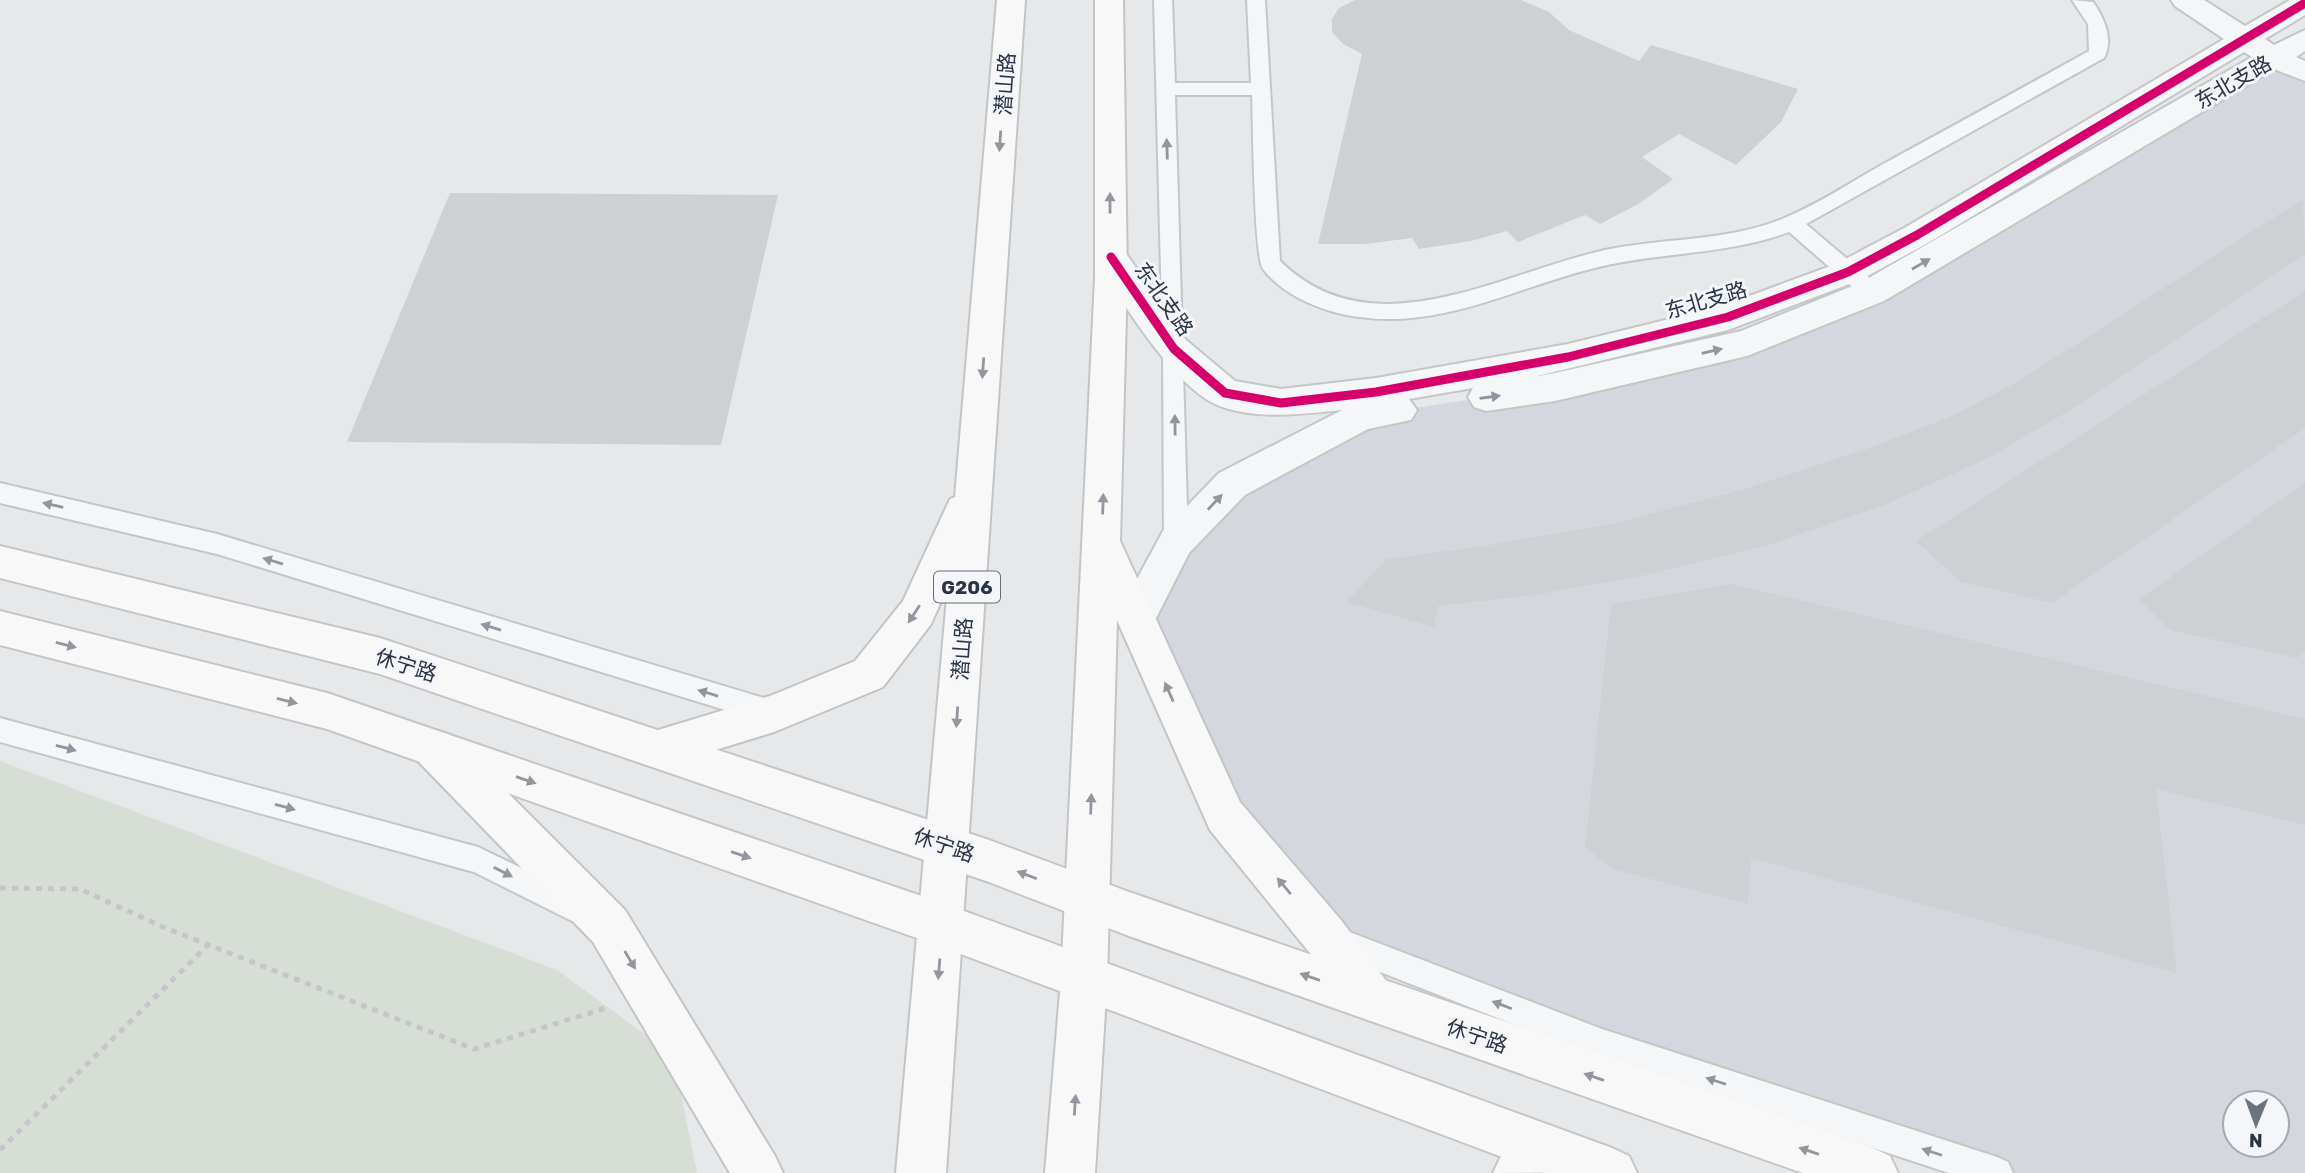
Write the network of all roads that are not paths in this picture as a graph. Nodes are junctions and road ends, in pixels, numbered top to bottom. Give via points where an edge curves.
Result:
1 (1012, 0) edge
2 (1109, 0) edge
3 (1163, 0) edge
4 (1256, 0) edge
5 (2081, 0) edge
6 (2185, 0) edge
7 (2223, 0) edge
8 (2305, 4) edge
9 (2285, 47) edge
10 (1165, 89) junction
11 (1261, 89) junction
12 (1792, 223) junction
13 (1111, 257) junction
14 (1860, 282) junction
15 (1174, 349) junction
16 (974, 486) junction
17 (0, 493) edge
18 (1101, 542) junction
19 (1177, 542) junction
20 (0, 562) edge
21 (1136, 618) junction
22 (0, 628) edge
23 (774, 713) junction
24 (0, 730) edge
25 (435, 749) junction
26 (657, 749) junction
27 (948, 846) junction
28 (1087, 898) junction
29 (942, 925) junction
30 (609, 926) junction
31 (1325, 936) junction
32 (1084, 980) junction
33 (1371, 998) junction
34 (1564, 1155) junction
35 (758, 1173) edge
36 (920, 1173) edge
37 (1070, 1173) edge
38 (1518, 1173) edge
39 (1612, 1173) edge
40 (1873, 1173) edge
41 (1997, 1173) edge

1 -> 16 main road, 潜山路 / G206
13 -> 2 main road
3 - 10 lane
4 - 11 lane
5 - 12 lane via 2096,16 2098,54
6 - 9 street
7 - 9 street
8 - 9 street, 东北支路
9 - 14 street, 东北支路
10 - 11 lane
15 -> 10 lane
11 - 12 lane via 1270,263 1284,282 1307,298 1339,308 1408,310 1467,301 1577,264 1723,244
12 - 14 lane
13 - 15 street, 东北支路
18 -> 13 main road
14 - 15 street, 东北支路 via 1568,357 1376,392 1281,403 1225,393
19 -> 14 street, 东北支路 via 1232,484 1361,416 1555,387 1747,343
19 -> 15 lane
16 -> 23 main road via 917,612 869,674
16 -> 27 main road, 潜山路 / G206
23 -> 17 lane via 217,544
18 - 21 main road
28 -> 18 main road
19 - 21 street, 东北支路
20 - 26 main road, 休宁路 via 380,656
31 -> 21 main road via 1224,816
22 -> 25 main road via 327,711
23 - 26 main road
24 -> 30 lane via 478,860
25 -> 29 main road
25 - 30 main road
26 - 27 main road, 休宁路
28 -> 27 main road, 休宁路
27 - 29 main road, 潜山路 / G206
28 - 32 main road
33 -> 28 main road, 休宁路
29 - 32 main road
29 -> 36 main road, 潜山路 / G206
30 -> 35 main road
31 - 33 main road
41 -> 31 lane via 1602,1044
32 - 34 main road
37 -> 32 main road
40 -> 33 main road, 休宁路
34 - 38 main road
34 - 39 main road

